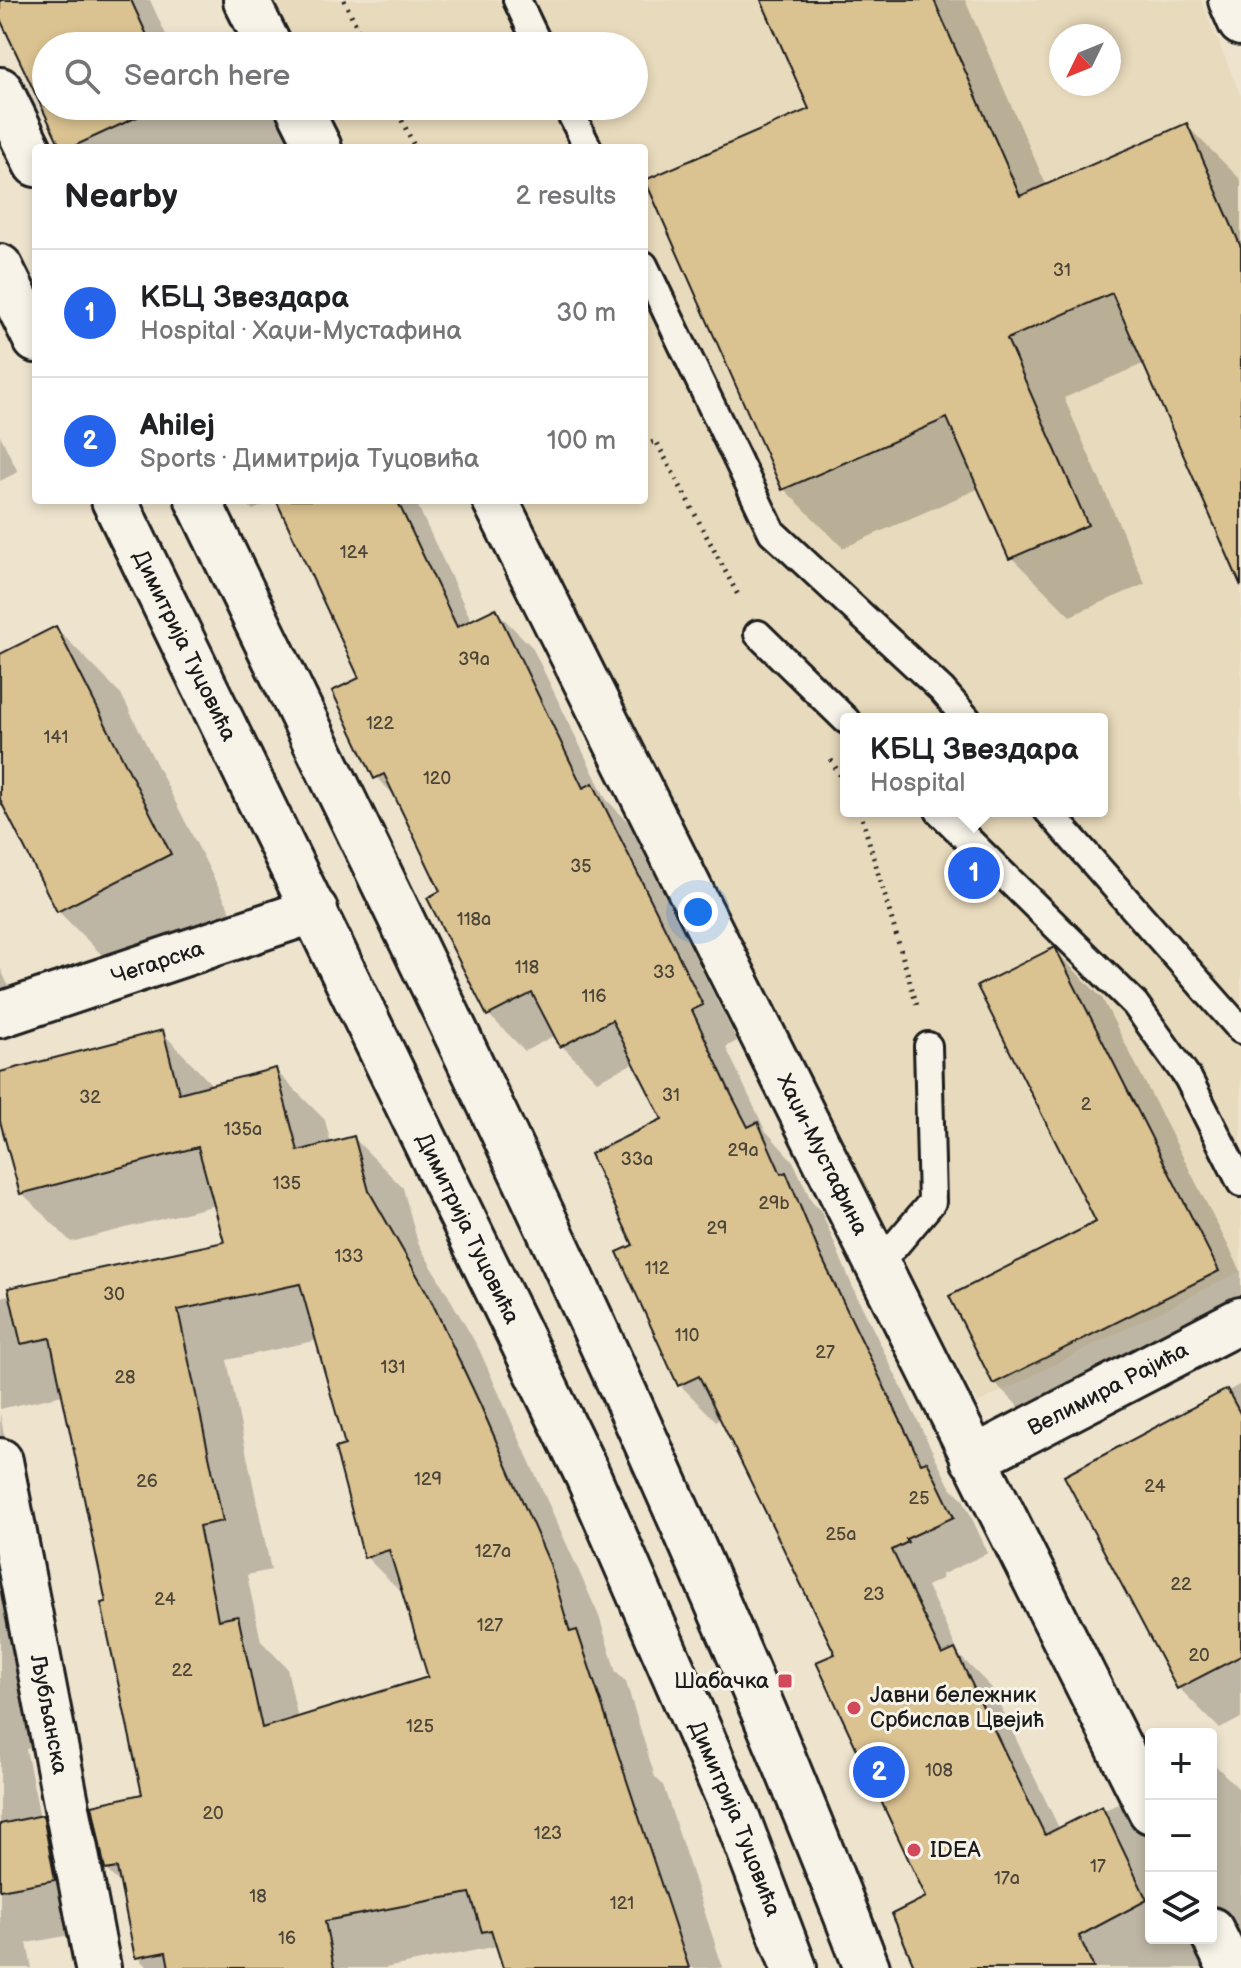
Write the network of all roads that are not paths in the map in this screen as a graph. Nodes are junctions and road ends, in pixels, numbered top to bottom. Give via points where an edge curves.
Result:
1 (246, 0) edge
2 (517, 0) edge
3 (1231, 0) edge
4 (1241, 23) edge
5 (262, 32) edge
6 (532, 32) edge
7 (0, 90) edge
8 (305, 120) edge
9 (574, 120) edge
10 (317, 144) edge
11 (586, 144) edge
12 (32, 156) edge
13 (0, 267) edge
14 (648, 273) edge
15 (32, 332) edge
16 (116, 504) edge
17 (200, 504) edge
18 (497, 504) edge
19 (758, 634) dead end
20 (962, 713) edge
21 (840, 714) edge
22 (945, 817) edge
23 (1053, 817) edge
24 (315, 910) junction
25 (0, 1015) edge
26 (1241, 1030) edge
27 (928, 1046) road end
28 (1241, 1183) edge
29 (873, 1261) junction
30 (1241, 1320) edge
31 (973, 1459) junction
32 (0, 1461) edge
33 (1145, 1800) edge
34 (1217, 1942) edge
35 (98, 1968) edge
36 (794, 1968) edge
37 (867, 1968) edge
38 (1230, 1968) edge

1 - 5 main road
2 - 6 lane
3 - 4 main road
7 - 12 main road
8 - 10 main road
9 - 11 lane
13 - 15 main road
14 - 20 lane via 772,532
16 - 24 main road, Димитрија Туцовића
17 - 37 main road via 510,1144 806,1808
18 - 29 main road, Хаџи-Мустафина
19 - 21 lane
22 - 28 lane via 1135,1004 1188,1078
23 - 26 lane
24 - 25 main road, Чегарска
24 - 36 main road, Димитрија Туцовића via 588,1476 738,1820
27 - 29 lane via 932,1202 894,1247
29 - 31 main road, Хаџи-Мустафина
30 - 31 main road, Велимира Рајића
31 - 33 main road, Хаџи-Мустафина
32 - 35 main road, Љубљанска
34 - 38 main road

